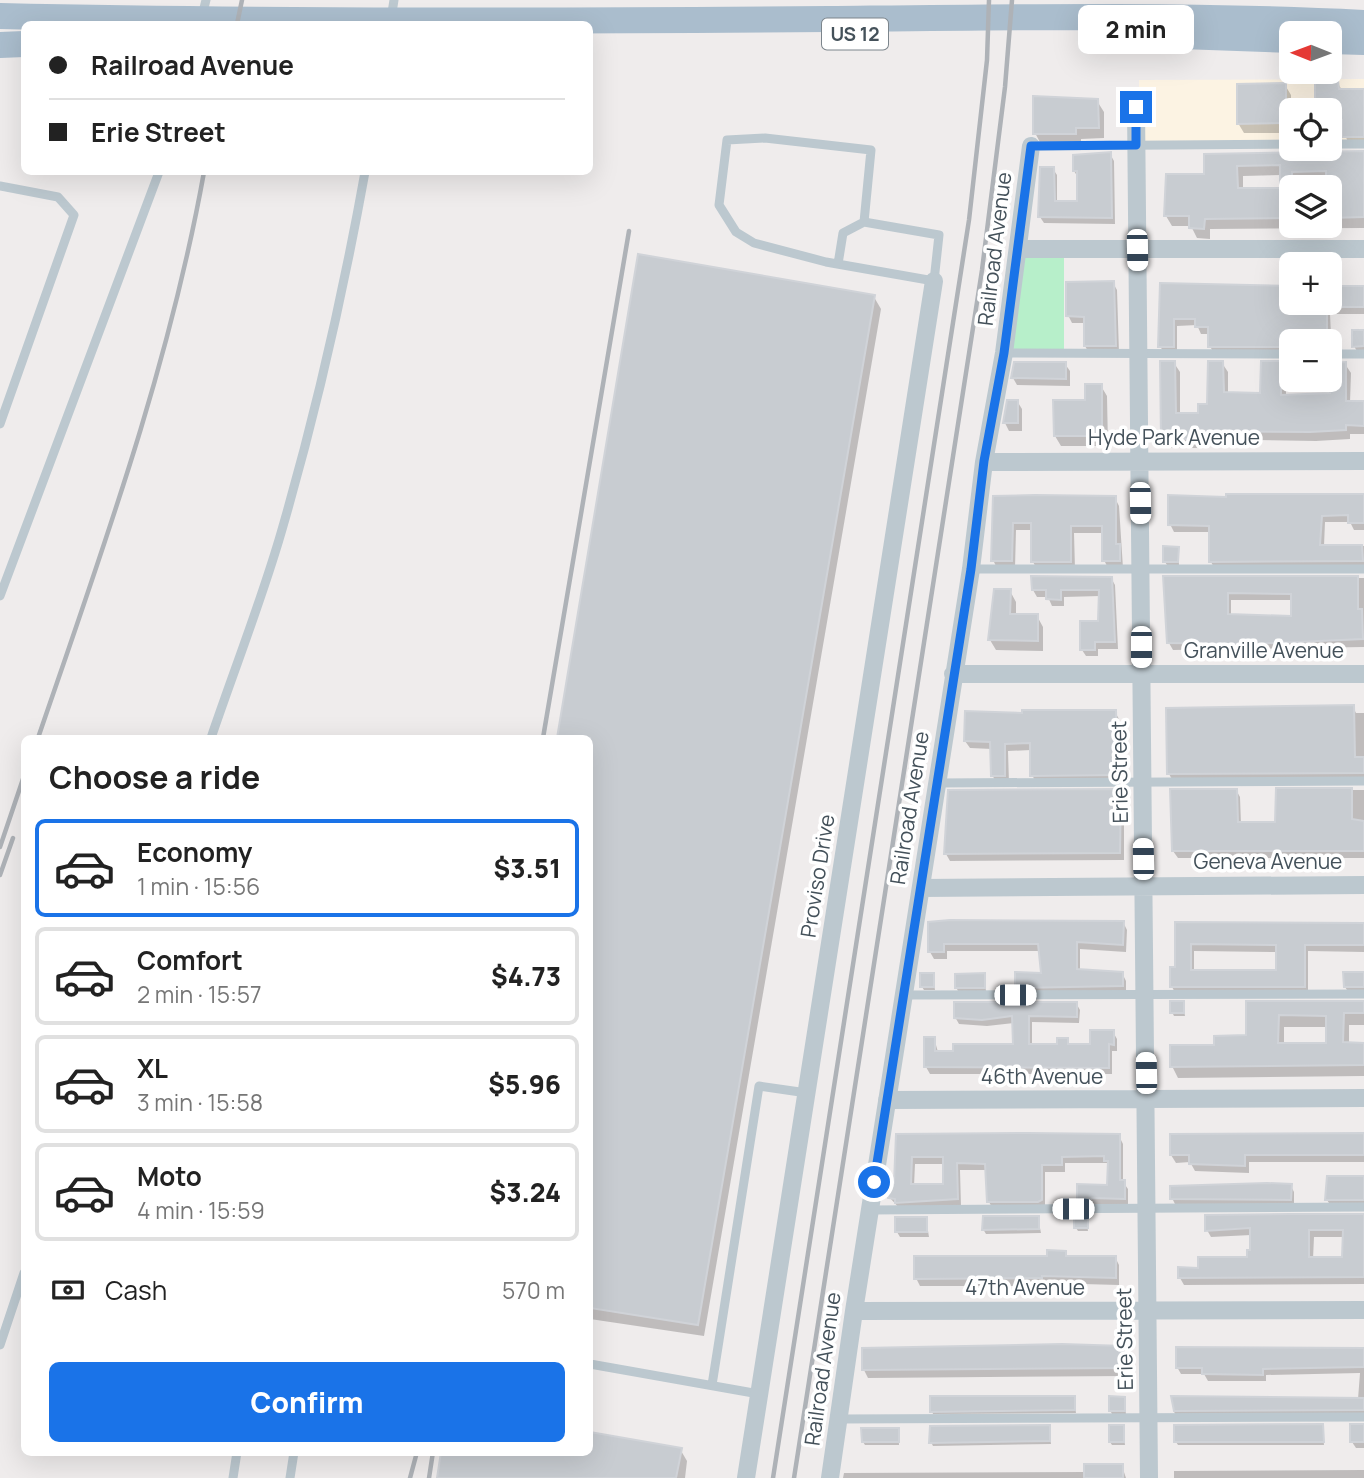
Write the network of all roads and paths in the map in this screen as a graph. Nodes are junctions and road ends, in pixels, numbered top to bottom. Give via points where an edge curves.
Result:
1 (205, 0) edge
2 (394, 0) edge
3 (0, 16) edge
4 (201, 21) edge
5 (390, 21) edge
6 (1120, 23) junction
7 (1364, 23) edge
8 (593, 36) edge
9 (1279, 39) edge
10 (1342, 41) edge
11 (1364, 42) edge
12 (21, 44) edge
13 (0, 45) edge
14 (1136, 107) dead end
15 (1342, 144) edge
16 (1364, 144) edge
17 (1136, 145) junction
18 (1279, 145) edge
19 (1031, 146) joint
20 (158, 175) edge
21 (365, 175) edge
22 (0, 186) edge
23 (864, 222) junction
24 (1018, 249) junction
25 (1364, 249) edge
26 (1137, 250) junction
27 (838, 264) junction
28 (934, 281) junction
29 (1004, 353) junction
30 (1138, 353) junction
31 (1279, 354) edge
32 (1342, 354) edge
33 (1364, 354) edge
34 (0, 424) edge
35 (984, 461) junction
36 (1139, 461) junction
37 (1364, 461) edge
38 (971, 569) junction
39 (1140, 569) junction
40 (1364, 569) edge
41 (0, 596) edge
42 (1141, 673) junction
43 (953, 674) junction
44 (1364, 674) edge
45 (212, 735) edge
46 (1143, 781) junction
47 (1364, 781) edge
48 (936, 783) junction
49 (1143, 885) junction
50 (1364, 885) edge
51 (921, 888) junction
52 (1144, 994) junction
53 (1364, 994) edge
54 (904, 995) junction
55 (807, 1093) junction
56 (1364, 1098) edge
57 (887, 1100) junction
58 (1146, 1100) junction
59 (1364, 1207) edge
60 (1146, 1208) junction
61 (870, 1210) junction
62 (21, 1282) edge
63 (1364, 1310) edge
64 (854, 1311) junction
65 (1147, 1311) junction
66 (0, 1345) edge
67 (593, 1365) edge
68 (712, 1385) junction
69 (759, 1394) junction
70 (1364, 1417) edge
71 (1148, 1418) junction
72 (840, 1419) junction
73 (236, 1456) edge
74 (293, 1456) edge
75 (233, 1478) edge
76 (290, 1478) edge
77 (746, 1478) edge
78 (830, 1478) edge
79 (1149, 1478) edge

1 - 4 lane
2 - 5 lane
3 - 6 main road, US 12
6 - 7 main road, US 12
6 - 8 main road, US 12
6 - 9 main road, US 12
10 - 11 main road
12 - 13 main road
14 - 17 street, Erie Street
15 - 16 lane
17 - 18 lane
17 - 19 lane
17 - 26 street, Erie Street
19 - 24 street, Railroad Avenue
20 - 41 lane
21 - 45 lane via 349,270 312,421 280,535
22 - 34 lane via 58,197 74,215
23 - 27 lane via 844,233
23 - 27 lane via 871,150 765,138 727,140 719,205 736,232 754,243
23 - 28 lane via 939,235
24 - 26 street
24 - 29 street, Railroad Avenue
25 - 26 street
26 - 30 street, Erie Street
27 - 28 lane
28 - 55 street, Proviso Drive
29 - 30 lane
29 - 35 street, Railroad Avenue
30 - 31 lane
30 - 36 street, Erie Street
32 - 33 lane
35 - 36 street, Hyde Park Avenue
35 - 38 street, Railroad Avenue
36 - 37 street, Hyde Park Avenue
36 - 39 street, Erie Street
38 - 39 lane
38 - 43 street, Railroad Avenue
39 - 40 lane
39 - 42 street, Erie Street
42 - 43 street, Granville Avenue
42 - 44 street, Granville Avenue
42 - 46 street, Erie Street
43 - 48 street, Railroad Avenue
46 - 47 lane
46 - 48 lane
46 - 49 street, Erie Street
48 - 51 street, Railroad Avenue
49 - 50 street, Geneva Avenue
49 - 51 street, Geneva Avenue
49 - 52 street, Erie Street
51 - 54 street, Railroad Avenue
52 - 53 lane
52 - 54 lane
52 - 58 street, Erie Street
54 - 57 street, Railroad Avenue
55 - 68 lane via 759,1086
55 - 69 street, Proviso Drive
56 - 58 street, 46th Avenue
57 - 58 street, 46th Avenue
57 - 61 street, Railroad Avenue
58 - 60 street, Erie Street
59 - 60 lane
60 - 61 lane
60 - 65 street, Erie Street
61 - 64 street, Railroad Avenue
62 - 66 lane
63 - 65 street, 47th Avenue
64 - 65 street, 47th Avenue
64 - 72 street, Railroad Avenue
65 - 71 street, Erie Street
67 - 68 lane
68 - 69 lane
69 - 77 street, Proviso Drive
70 - 71 lane
71 - 72 lane
71 - 79 street, Erie Street
72 - 78 street, Railroad Avenue
73 - 75 lane
74 - 76 lane

